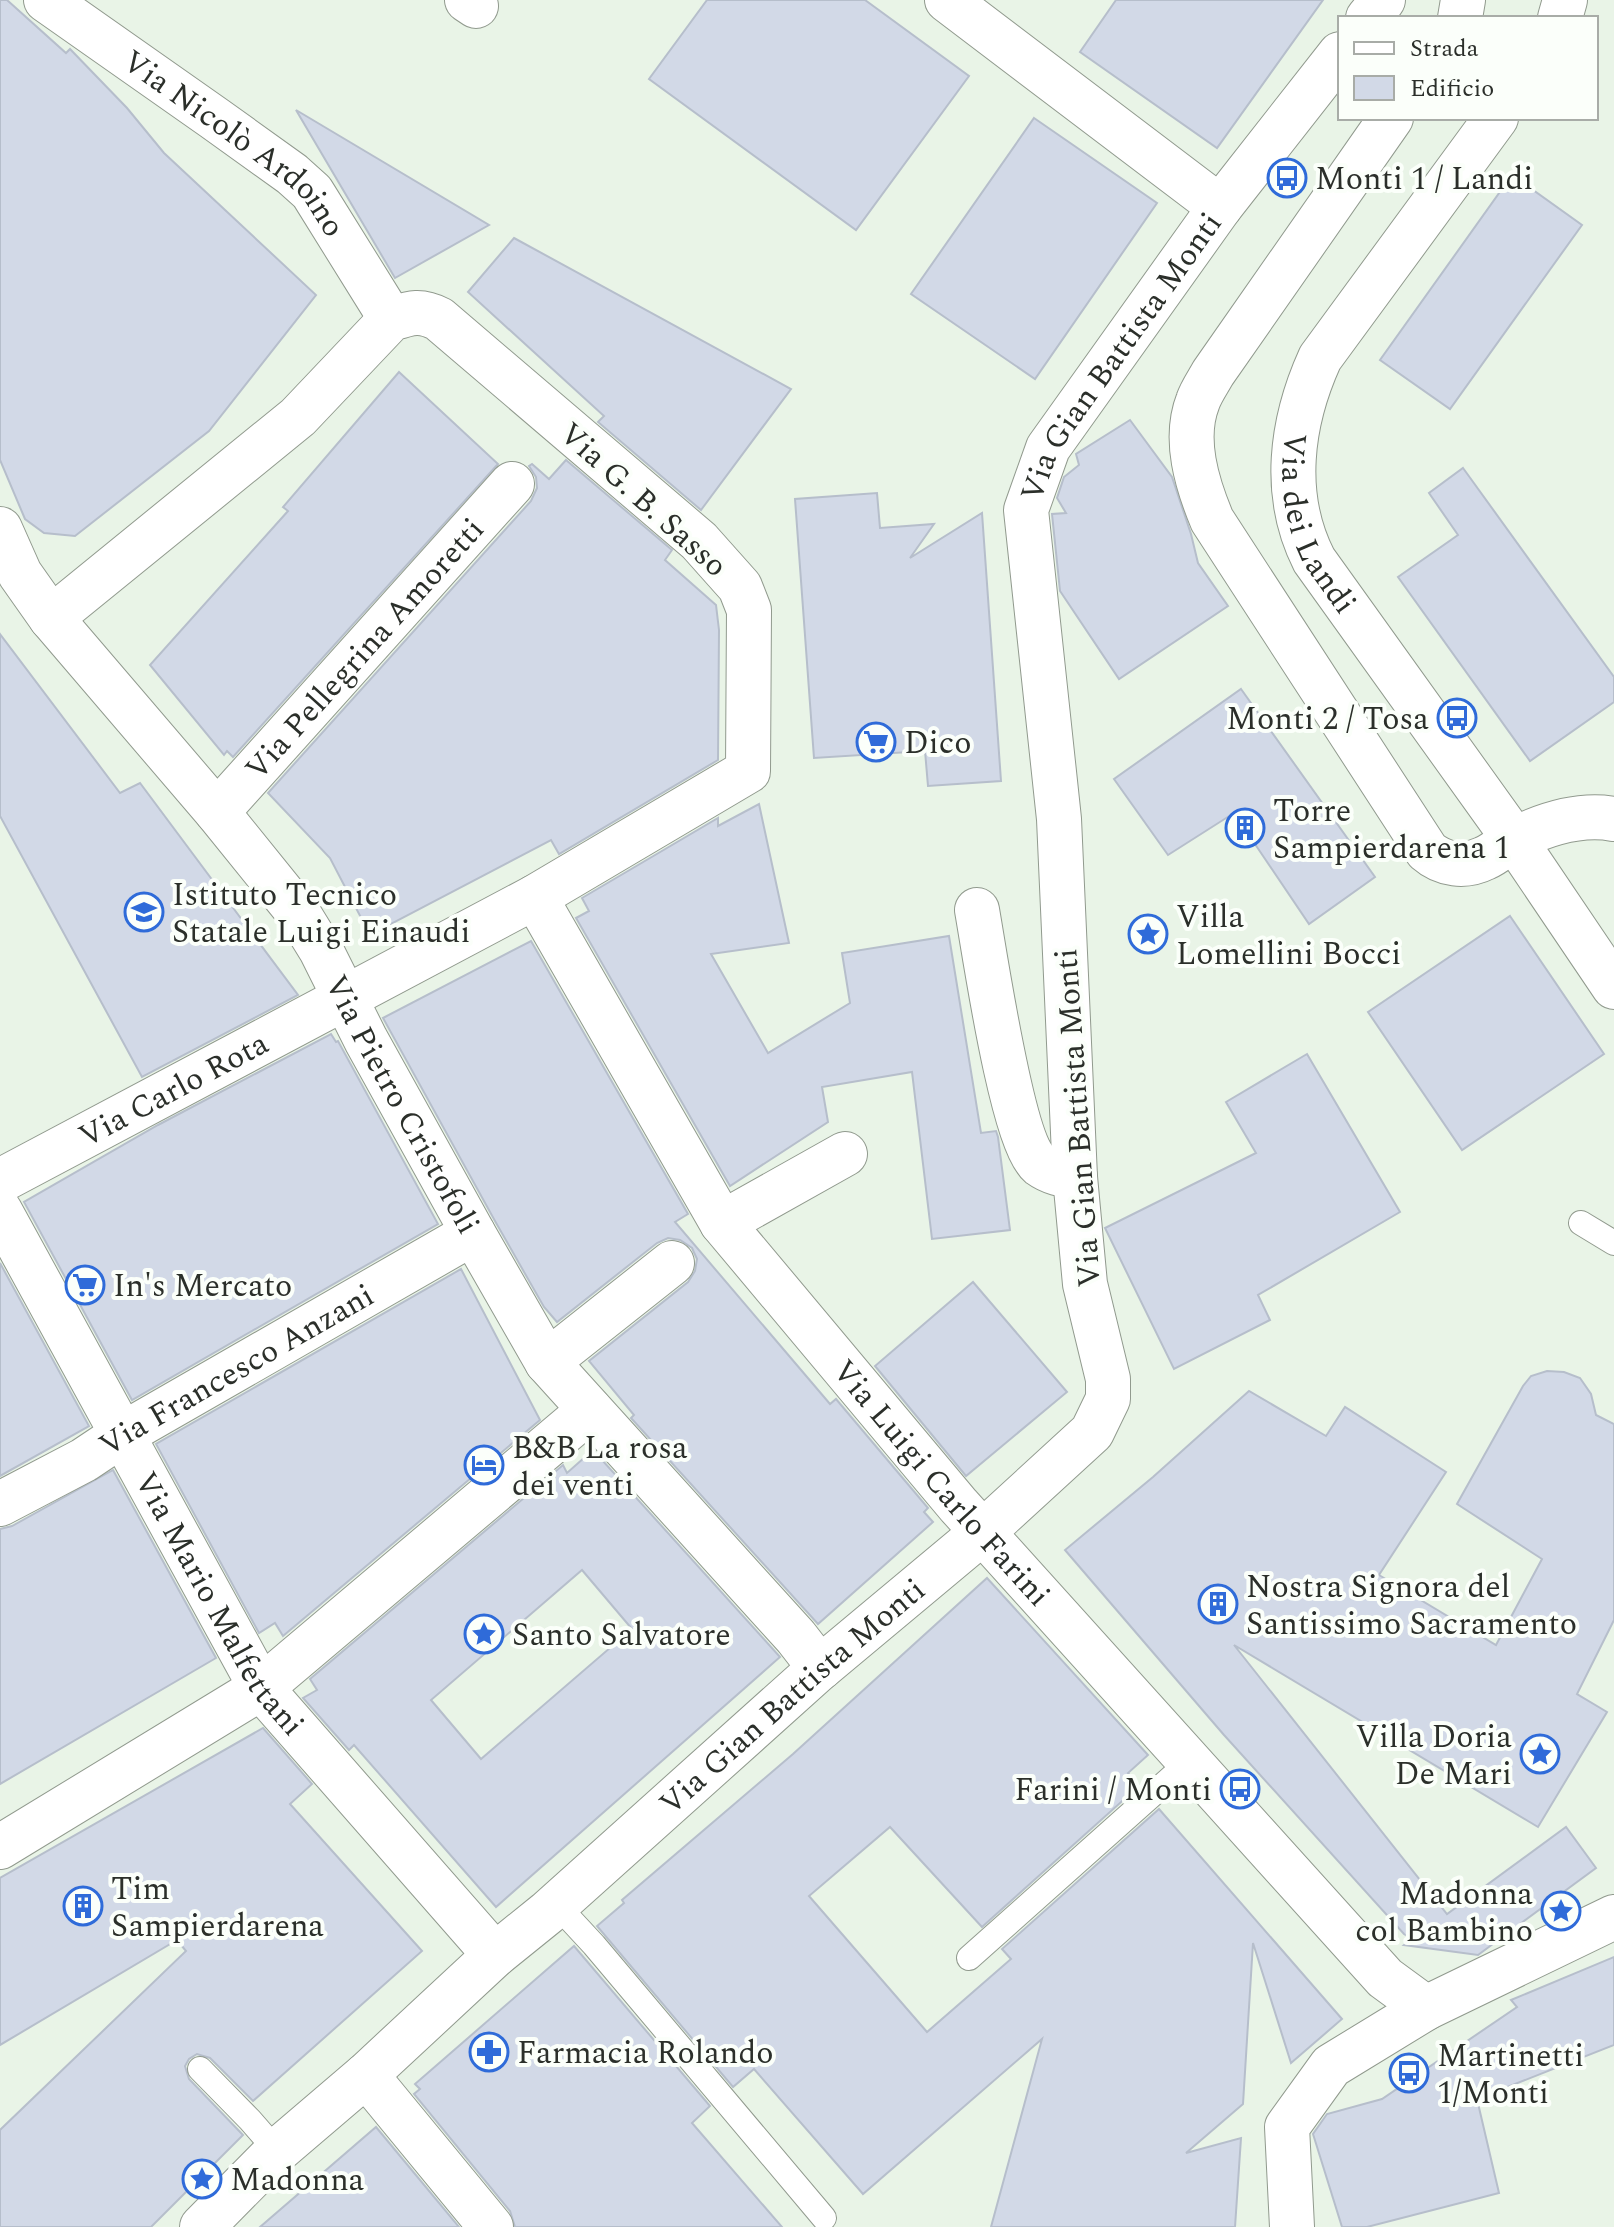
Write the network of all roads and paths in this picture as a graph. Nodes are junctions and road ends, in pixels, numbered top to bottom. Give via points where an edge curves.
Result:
1 (46, 0) edge
2 (947, 0) edge
3 (1383, 0) edge
4 (1370, 16) edge
5 (1338, 57) edge
6 (1390, 120) edge
7 (1495, 120) edge
8 (1220, 207) junction
9 (391, 319) junction
10 (512, 484) dead end
11 (0, 529) edge
12 (10, 579) edge
13 (51, 618) junction
14 (217, 812) junction
15 (1614, 819) edge
16 (1514, 839) junction
17 (535, 897) junction
18 (977, 910) dead end
19 (1614, 987) edge
20 (345, 996) junction
21 (845, 1154) dead end
22 (1075, 1177) junction
23 (0, 1181) edge
24 (0, 1211) edge
25 (722, 1223) junction
26 (1581, 1223) dead end
27 (473, 1233) junction
28 (1614, 1243) edge
29 (672, 1263) dead end
30 (547, 1362) junction
31 (590, 1410) junction
32 (123, 1434) junction
33 (0, 1504) edge
34 (984, 1531) junction
35 (820, 1668) junction
36 (261, 1688) junction
37 (1190, 1761) junction
38 (0, 1847) edge
39 (556, 1904) junction
40 (1614, 1917) edge
41 (495, 1955) junction
42 (969, 1958) dead end
43 (1426, 2008) junction
44 (200, 2069) dead end
45 (366, 2075) junction
46 (277, 2151) junction
47 (824, 2218) dead end
48 (202, 2227) edge
49 (491, 2227) edge
50 (1292, 2227) edge

1 - 9 street, Via Nicolò Ardoino via 312,192
2 - 8 street
3 - 4 street
5 - 8 street, Via Gian Battista Monti
6 - 16 street via 1213,373 1192,425 1196,474 1212,520 1427,851 1437,860 1465,864 1485,859
7 - 16 street, Via dei Landi via 1320,358 1298,419 1294,476 1300,524 1314,560
8 - 22 street, Via Gian Battista Monti via 1048,448 1026,510 1059,819
9 - 13 street via 298,417
9 - 17 street, Via G. B. Sasso via 426,312 439,319 699,541 740,587 749,610 748,771
10 - 14 street, Via Pellegrina Amoretti
11 - 12 street, Via Pietro Cristofoli
12 - 13 street, Via Pietro Cristofoli
13 - 14 street, Via Pietro Cristofoli
14 - 20 street, Via Pietro Cristofoli via 297,911
15 - 16 street via 1556,822
16 - 19 street
17 - 20 street, Via G. B. Sasso
17 - 25 street, Via Luigi Carlo Farini
18 - 22 street via 1024,1139 1039,1164
20 - 23 street, Via Carlo Rota
20 - 27 street, Via Pietro Cristofoli
21 - 25 street
22 - 34 street, Via Gian Battista Monti via 1085,1284 1106,1368 1108,1399 1092,1432
24 - 32 street, Via Mario Malfettani
25 - 34 street, Via Luigi Carlo Farini
26 - 28 lane
27 - 30 street, Via Pietro Cristofoli
27 - 32 street, Via Francesco Anzani
29 - 30 street
30 - 31 street, Via Pietro Cristofoli
31 - 35 street, Via Pietro Cristofoli
31 - 36 street
32 - 33 street, Via Francesco Anzani
32 - 36 street, Via Mario Malfettani
34 - 35 street, Via Gian Battista Monti
34 - 37 street, Via Luigi Carlo Farini
35 - 39 street, Via Gian Battista Monti
36 - 38 street
36 - 41 street, Via Mario Malfettani
37 - 42 lane
37 - 43 street, Via Luigi Carlo Farini via 1385,1978
39 - 41 street, Via Gian Battista Monti
39 - 47 lane
40 - 43 street
41 - 45 street, Via Gian Battista Monti
43 - 50 street via 1331,2066 1287,2127
44 - 46 lane
45 - 46 street, Via Gian Battista Monti
45 - 49 street
46 - 48 street, Via Gian Battista Monti

